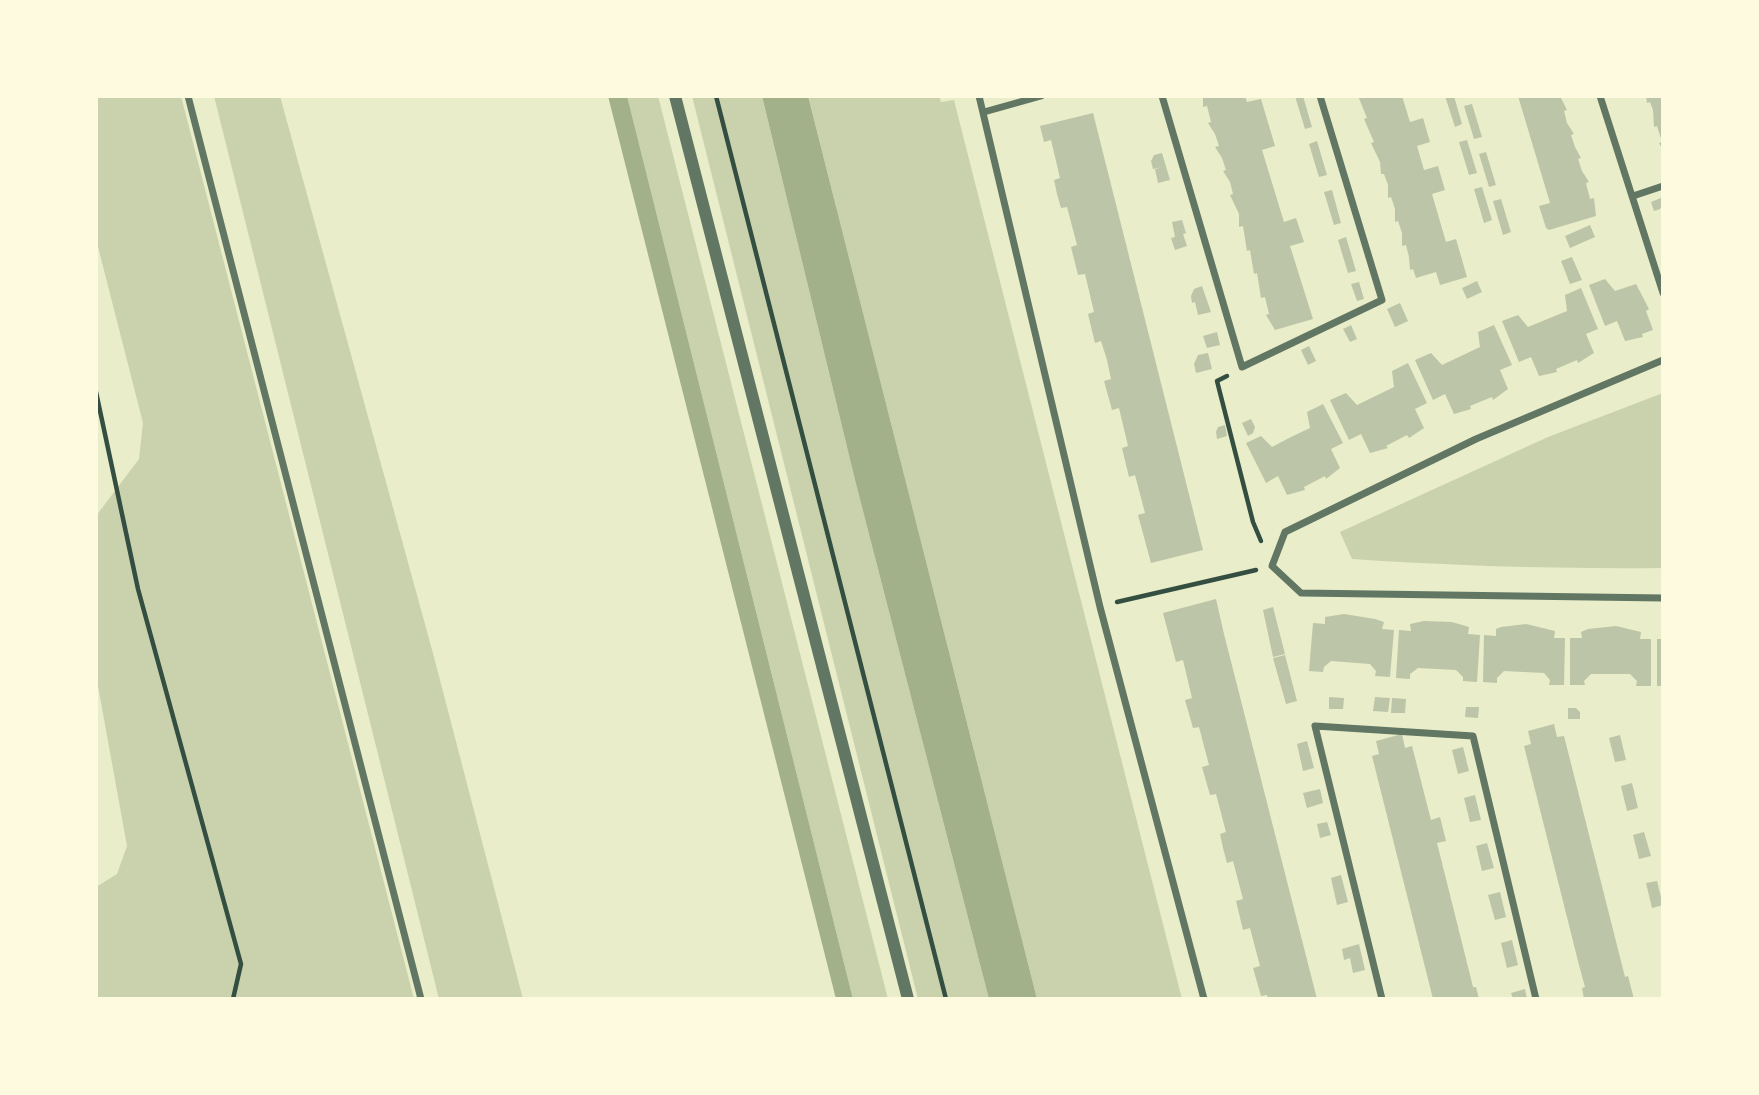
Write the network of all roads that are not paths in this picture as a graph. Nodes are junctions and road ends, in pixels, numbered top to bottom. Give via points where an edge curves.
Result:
1 (188, 96) edge
2 (675, 96) edge
3 (979, 96) edge
4 (1041, 96) edge
5 (1162, 96) edge
6 (1320, 96) edge
7 (1601, 96) edge
8 (984, 112) junction
9 (1663, 186) edge
10 (1633, 196) junction
11 (1663, 293) edge
12 (1663, 360) edge
13 (1663, 598) edge
14 (421, 999) edge
15 (908, 999) edge
16 (1204, 999) edge
17 (1382, 999) edge
18 (1536, 999) edge

1 - 14 street
2 - 15 street
3 - 8 street
4 - 8 street
5 - 6 street via 1242,367 1382,300
7 - 10 street
8 - 16 street via 1100,607
9 - 10 street
10 - 11 street
12 - 13 street via 1476,439 1285,531 1272,566 1301,593
17 - 18 street via 1315,726 1473,736

